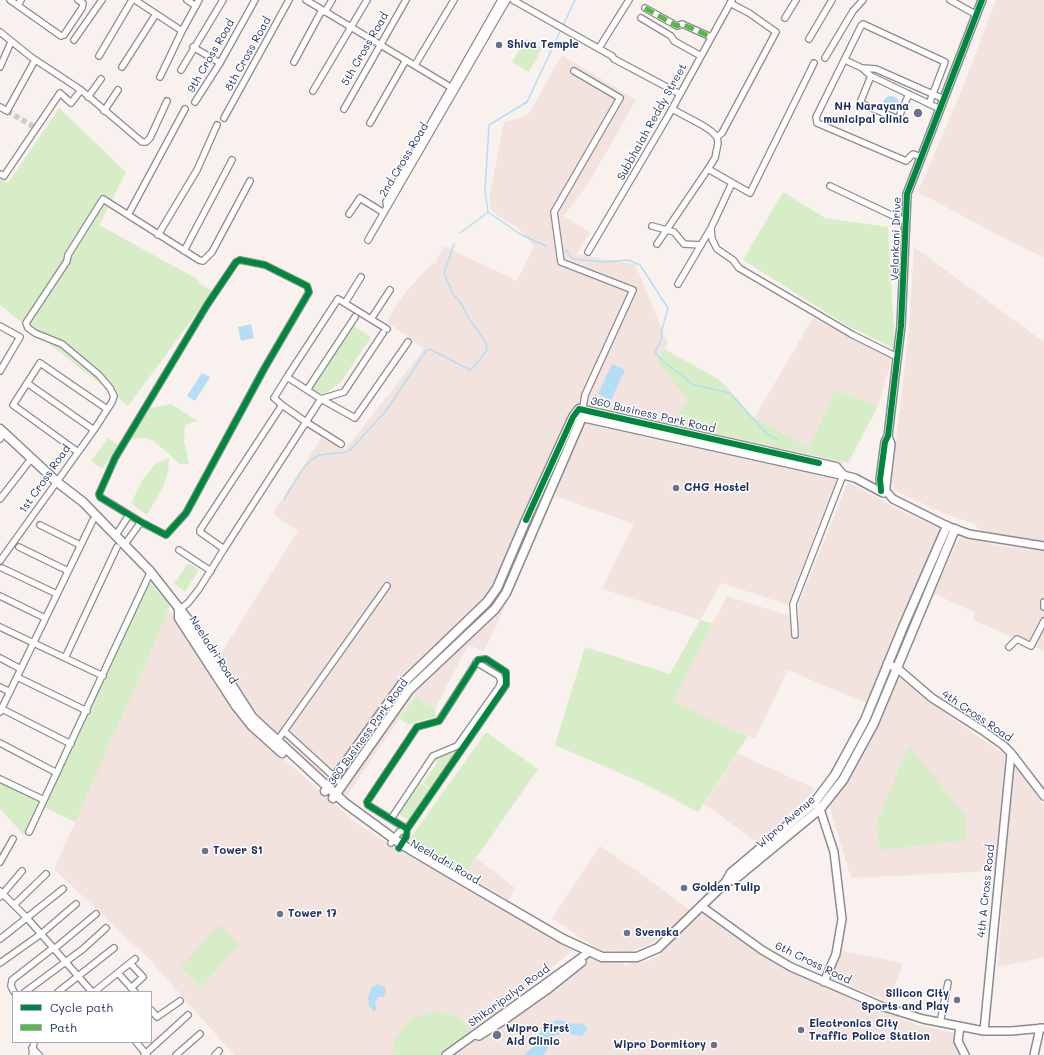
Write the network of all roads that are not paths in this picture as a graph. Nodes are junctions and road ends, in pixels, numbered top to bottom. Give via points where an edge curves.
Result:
1 (10, 0) edge
2 (78, 0) edge
3 (102, 0) edge
4 (133, 0) edge
5 (187, 0) edge
6 (199, 0) edge
7 (222, 0) edge
8 (255, 0) edge
9 (289, 0) edge
10 (306, 0) edge
11 (332, 0) edge
12 (367, 0) edge
13 (406, 0) edge
14 (454, 0) edge
15 (501, 0) edge
16 (507, 0) edge
17 (513, 0) edge
18 (629, 0) edge
19 (796, 0) edge
20 (832, 0) edge
21 (863, 0) edge
22 (950, 0) edge
23 (982, 0) edge
24 (19, 2) edge
25 (731, 2) edge
26 (196, 6) junction
27 (645, 8) dead end
28 (324, 11) junction
29 (156, 14) junction
30 (977, 15) junction
31 (641, 18) dead end
32 (785, 18) dead end
33 (350, 26) junction
34 (182, 31) junction
35 (0, 32) edge
36 (711, 37) junction
37 (809, 39) dead end
38 (74, 40) dead end
39 (11, 42) junction
40 (380, 44) junction
41 (193, 48) junction
42 (599, 48) junction
43 (99, 56) dead end
44 (701, 56) junction
45 (825, 58) dead end
46 (35, 60) junction
47 (406, 60) junction
48 (845, 60) junction
49 (294, 62) dead end
50 (220, 63) junction
51 (814, 63) dead end
52 (415, 66) junction
53 (122, 67) dead end
54 (0, 68) edge
55 (862, 68) junction
56 (181, 70) dead end
57 (574, 72) dead end
58 (160, 76) dead end
59 (871, 76) junction
60 (101, 79) dead end
61 (902, 80) junction
62 (453, 89) junction
63 (898, 89) junction
64 (81, 90) junction
65 (118, 90) dead end
66 (313, 91) dead end
67 (681, 92) junction
68 (909, 94) junction
69 (933, 94) junction
70 (88, 97) junction
71 (944, 98) junction
72 (167, 101) dead end
73 (195, 102) dead end
74 (929, 104) junction
75 (0, 107) edge
76 (185, 109) dead end
77 (344, 109) dead end
78 (672, 109) junction
79 (940, 109) junction
80 (104, 111) junction
81 (224, 118) dead end
82 (370, 123) dead end
83 (217, 125) dead end
84 (717, 137) junction
85 (922, 157) junction
86 (232, 160) dead end
87 (708, 169) junction
88 (0, 174) edge
89 (250, 181) dead end
90 (732, 184) junction
91 (830, 186) dead end
92 (384, 213) junction
93 (349, 214) dead end
94 (128, 215) junction
95 (906, 222) junction
96 (652, 226) dead end
97 (711, 228) junction
98 (667, 231) junction
99 (158, 235) junction
100 (368, 240) dead end
101 (657, 244) dead end
102 (701, 244) junction
103 (184, 250) junction
104 (588, 252) dead end
105 (361, 277) dead end
106 (678, 284) dead end
107 (390, 290) dead end
108 (346, 303) junction
109 (355, 317) dead end
110 (371, 319) junction
111 (0, 326) edge
112 (408, 342) dead end
113 (897, 357) junction
114 (0, 371) edge
115 (288, 377) junction
116 (27, 383) junction
117 (307, 390) junction
118 (321, 399) junction
119 (282, 405) junction
120 (107, 409) junction
121 (582, 413) junction
122 (306, 422) junction
123 (94, 430) junction
124 (2, 434) edge
125 (888, 436) junction
126 (341, 444) dead end
127 (78, 452) junction
128 (32, 460) junction
129 (844, 475) junction
130 (880, 481) junction
131 (57, 482) junction
132 (867, 484) junction
133 (881, 491) junction
134 (0, 499) edge
135 (918, 514) junction
136 (129, 515) junction
137 (93, 520) dead end
138 (141, 522) junction
139 (40, 525) dead end
140 (950, 529) junction
141 (116, 535) junction
142 (80, 545) junction
143 (121, 546) junction
144 (19, 547) dead end
145 (1044, 547) edge
146 (224, 549) junction
147 (179, 550) dead end
148 (0, 561) edge
149 (2, 568) dead end
150 (68, 570) junction
151 (211, 570) junction
152 (151, 571) junction
153 (387, 586) dead end
154 (57, 594) junction
155 (0, 596) edge
156 (1044, 602) edge
157 (1044, 607) edge
158 (179, 610) junction
159 (45, 618) junction
160 (1044, 621) edge
161 (0, 627) edge
162 (795, 635) dead end
163 (34, 642) junction
164 (1009, 647) dead end
165 (207, 655) junction
166 (0, 658) edge
167 (65, 658) junction
168 (476, 662) junction
169 (887, 664) junction
170 (897, 668) junction
171 (21, 669) junction
172 (103, 676) junction
173 (17, 677) junction
174 (0, 687) edge
175 (10, 692) junction
176 (1, 710) edge
177 (87, 711) junction
178 (284, 732) junction
179 (277, 741) junction
180 (0, 743) edge
181 (71, 744) junction
182 (1011, 753) junction
183 (57, 773) junction
184 (335, 778) junction
185 (0, 779) edge
186 (343, 785) junction
187 (327, 789) junction
188 (335, 796) junction
189 (1044, 796) edge
190 (44, 800) junction
191 (817, 806) junction
192 (391, 819) junction
193 (407, 829) junction
194 (29, 832) dead end
195 (12, 839) dead end
196 (393, 841) junction
197 (400, 846) junction
198 (0, 862) edge
199 (22, 871) dead end
200 (46, 874) dead end
201 (726, 882) junction
202 (63, 889) dead end
203 (1, 894) edge
204 (76, 904) dead end
205 (14, 905) junction
206 (701, 906) junction
207 (96, 914) dead end
208 (27, 918) junction
209 (106, 928) dead end
210 (41, 934) junction
211 (0, 939) edge
212 (54, 948) junction
213 (114, 948) dead end
214 (589, 954) junction
215 (66, 962) junction
216 (0, 963) edge
217 (118, 973) junction
218 (78, 977) junction
219 (824, 982) junction
220 (948, 983) dead end
221 (133, 990) edge
222 (14, 991) edge
223 (26, 991) edge
224 (59, 991) edge
225 (92, 991) edge
226 (94, 991) edge
227 (180, 1001) dead end
228 (152, 1011) edge
229 (188, 1015) dead end
230 (940, 1023) junction
231 (960, 1027) junction
232 (1042, 1028) edge
233 (984, 1031) junction
234 (200, 1034) dead end
235 (34, 1043) edge
236 (137, 1043) edge
237 (32, 1048) junction
238 (146, 1054) edge
239 (32, 1055) edge
240 (39, 1055) edge
241 (176, 1055) edge
242 (446, 1055) edge
243 (965, 1055) edge
244 (1034, 1055) edge

1 - 24 street
2 - 24 street via 83,3 82,8 61,36
3 - 38 street
4 - 29 street
4 - 43 street
5 - 26 street
6 - 26 street
7 - 41 street
8 - 50 street, 9th Cross Road
9 - 81 street, 8th Cross Road
10 - 28 street
11 - 28 street
12 - 33 street
13 - 40 street, 5th Cross Road
14 - 52 street
15 - 62 street, 2nd Cross Road
16 - 62 street, 2nd Cross Road
17 - 42 street
18 - 42 street
19 - 32 street
20 - 37 street
21 - 45 street via 853,11
22 - 30 street
23 - 30 street, Velankani Drive
25 - 36 street, Subbhaiah Reddy Street
25 - 84 street via 776,32 722,133
26 - 34 street
27 - 36 street via 677,26 682,24
28 - 33 street
28 - 49 street
29 - 34 street
29 - 53 street
30 - 71 street, Velankani Drive
31 - 44 street
33 - 40 street
33 - 66 street
34 - 58 street
35 - 39 street
36 - 44 street, Subbhaiah Reddy Street
39 - 46 street
39 - 54 street
40 - 47 street
40 - 77 street, 5th Cross Road
41 - 50 street
41 - 56 street
42 - 67 street
44 - 67 street, Subbhaiah Reddy Street
46 - 64 street
46 - 75 street via 7,111
47 - 52 street
47 - 82 street
48 - 55 street
48 - 69 street via 861,26 867,24 945,62
48 - 85 street via 816,117 817,123 906,161 912,154
50 - 73 street, 9th Cross Road
51 - 90 street via 750,193
52 - 62 street
55 - 59 street
55 - 61 street via 876,69
57 - 121 street via 620,98 554,212 561,262 633,290 585,395
59 - 63 street
59 - 68 street via 860,102 898,119
60 - 70 street
61 - 63 street
61 - 69 street
62 - 92 street, 2nd Cross Road
63 - 68 street
64 - 70 street
64 - 88 street via 71,103 60,93 4,176
65 - 80 street
67 - 78 street, Subbhaiah Reddy Street
68 - 74 street
69 - 71 street
69 - 74 street
70 - 80 street
71 - 79 street, Velankani Drive
72 - 80 street via 146,142 139,140
74 - 79 street
76 - 94 street
78 - 84 street via 702,124
78 - 104 street, Subbhaiah Reddy Street
79 - 85 street, Velankani Drive
83 - 99 street via 197,170
84 - 87 street via 718,151
85 - 95 street, Velankani Drive via 907,194
86 - 103 street
87 - 90 street
87 - 98 street
89 - 103 street via 209,256 199,260
90 - 97 street
91 - 95 street
92 - 93 street via 360,198
92 - 100 street, 2nd Cross Road
94 - 99 street
94 - 120 street, 1st Cross Road via 103,199 68,255 67,262 26,323 35,333 62,344 100,375 114,396
95 - 113 street, Velankani Drive
96 - 98 street
97 - 102 street
97 - 113 street via 715,246 739,268 853,335
98 - 101 street
98 - 102 street via 674,232 684,244
99 - 103 street
102 - 106 street
105 - 108 street
107 - 110 street
108 - 110 street
108 - 115 street via 338,300
109 - 117 street
110 - 118 street via 385,331 344,392
111 - 114 street via 20,337
112 - 118 street via 355,418
113 - 125 street, Velankani Drive
115 - 117 street
115 - 119 street via 274,398
116 - 120 street via 40,363
116 - 123 street
116 - 127 street via 13,405
117 - 118 street
118 - 122 street
119 - 122 street
119 - 146 street via 200,530
120 - 123 street, 1st Cross Road
121 - 129 main road, 360 Business Park Road
121 - 184 main road, 360 Business Park Road via 578,410 573,417 497,588 487,602 402,684
121 - 186 main road, 360 Business Park Road via 506,593 495,609 409,690
122 - 126 street
122 - 146 street
123 - 127 street, 1st Cross Road
124 - 128 main road, Neeladri Road
125 - 130 street, Velankani Drive
125 - 135 street via 891,444 886,491 893,499
127 - 131 street, 1st Cross Road
128 - 131 main road, Neeladri Road
128 - 134 street
129 - 132 street
129 - 162 street via 792,604
130 - 132 street via 877,485
130 - 133 street, Velankani Drive
131 - 141 main road, Neeladri Road via 83,502
131 - 148 street, 1st Cross Road
132 - 133 street
133 - 135 street via 891,502
135 - 140 street
136 - 138 street
136 - 138 street via 99,494 115,458 207,305 236,262 240,260 265,265 307,286 309,292 186,513 166,535
136 - 141 street
137 - 142 street
138 - 143 street
139 - 142 street
140 - 145 street via 968,537
140 - 169 main road, Wipro Avenue
140 - 170 main road, Wipro Avenue
141 - 143 main road, Neeladri Road
142 - 150 street
143 - 152 main road, Neeladri Road
143 - 167 street
144 - 150 street
146 - 151 street
147 - 151 street
149 - 154 street
150 - 154 street
151 - 158 street via 188,603
152 - 158 main road, Neeladri Road
152 - 172 street
153 - 178 street
154 - 159 street
155 - 159 street
156 - 157 street
158 - 165 main road, Neeladri Road via 179,618
159 - 163 street
160 - 164 street via 1031,646 1017,639
161 - 163 street
163 - 167 street
163 - 171 street
165 - 179 main road, Neeladri Road via 252,717
165 - 187 main road, Neeladri Road via 252,726
166 - 171 street
167 - 172 street
168 - 192 street via 441,719 417,728 367,802
168 - 192 street via 499,676 499,686 457,746 433,756
168 - 193 street via 480,658 486,659 503,669 507,679 506,685
169 - 170 street, 4th Cross Road
169 - 191 main road, Wipro Avenue via 865,720
170 - 182 street, 4th Cross Road via 932,698 982,730
170 - 191 main road, Wipro Avenue via 874,723 842,780
171 - 173 street
172 - 177 street
173 - 175 street
173 - 177 street
174 - 175 street
175 - 176 street
176 - 181 street
177 - 181 street
178 - 179 street
178 - 184 street
179 - 187 main road, Neeladri Road
180 - 183 street
181 - 183 street
182 - 189 street, 4th Cross Road
182 - 233 street, 4th A Cross Road
183 - 190 street
184 - 186 street
184 - 187 main road, 360 Business Park Road
185 - 190 street
186 - 188 main road, 360 Business Park Road
187 - 188 main road, Neeladri Road
188 - 196 main road, Neeladri Road
190 - 194 street
191 - 201 main road, Wipro Avenue via 753,855 731,874
191 - 201 main road, Wipro Avenue via 735,879
191 - 219 street via 834,852 842,920 836,954
192 - 193 street
193 - 196 street via 399,832
193 - 197 street via 406,837
195 - 198 street
196 - 197 main road, Neeladri Road
197 - 214 main road, Neeladri Road
199 - 203 street
200 - 205 street
201 - 206 main road, Wipro Avenue
202 - 208 street
203 - 205 street
204 - 210 street
205 - 208 street
206 - 214 main road, Wipro Avenue via 658,948 637,958
206 - 219 street, 6th Cross Road via 762,950
207 - 212 street
208 - 210 street
208 - 211 street
209 - 215 street
210 - 212 street
210 - 216 street
212 - 215 street
212 - 222 street via 12,980
213 - 218 street
214 - 242 street, Shikaripalya Road
215 - 218 street
215 - 223 street
217 - 221 street
217 - 221 street via 133,961 143,977
217 - 226 street
218 - 224 street
218 - 225 street
219 - 230 street, 6th Cross Road via 882,1006
220 - 230 street
227 - 228 street via 157,1017
229 - 238 street
230 - 231 street, 6th Cross Road
231 - 233 street, 6th Cross Road
231 - 243 street via 958,1040
232 - 233 street, 6th Cross Road
232 - 244 street
234 - 241 street
235 - 237 street
236 - 238 street
237 - 239 street
237 - 240 street

